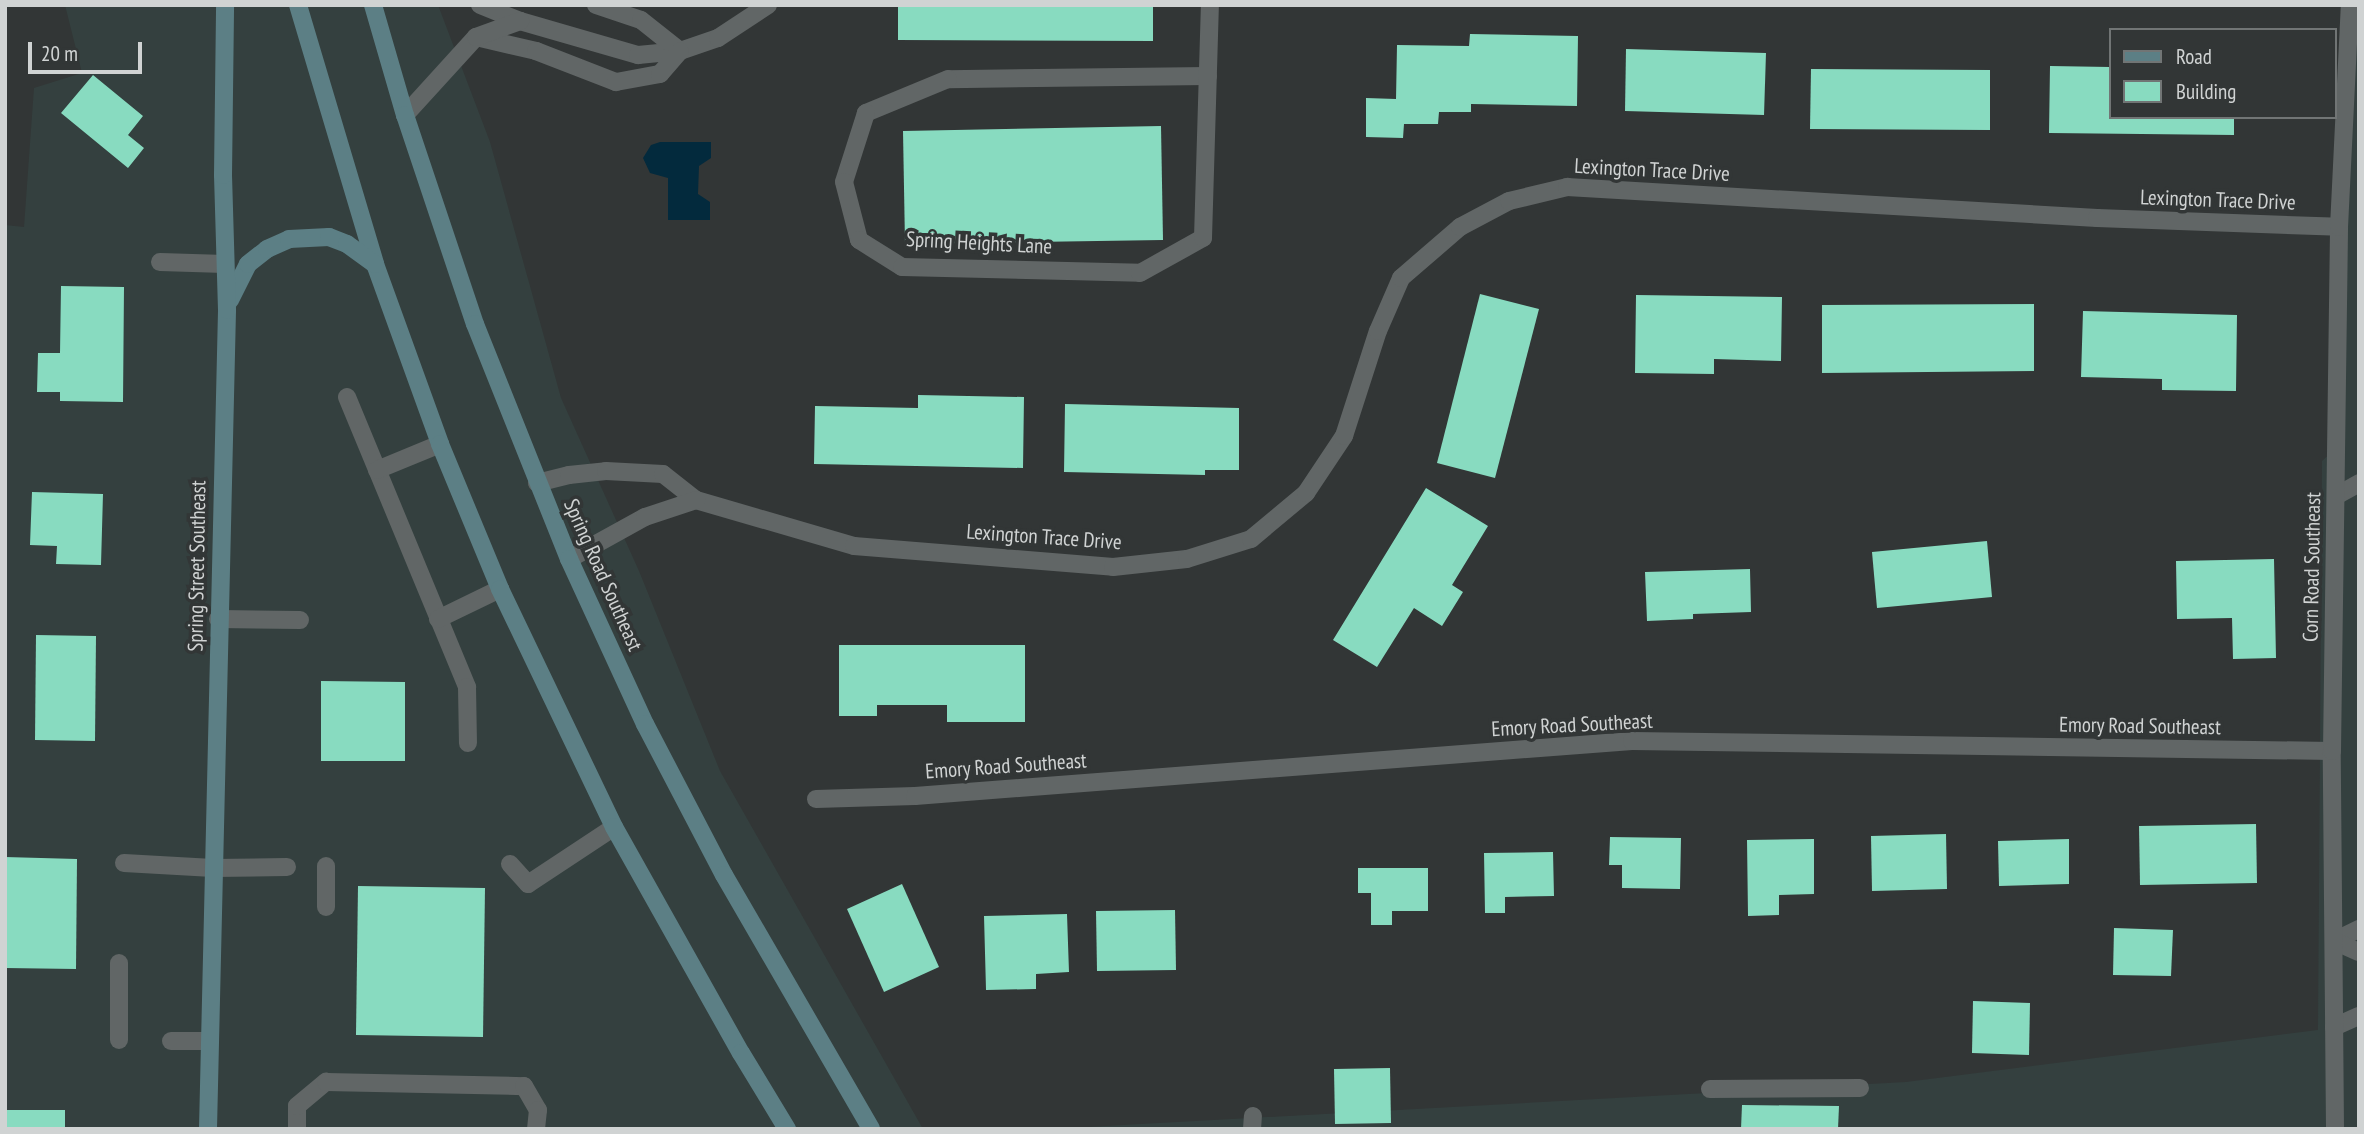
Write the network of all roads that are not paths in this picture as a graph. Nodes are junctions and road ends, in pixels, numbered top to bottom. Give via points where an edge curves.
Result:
1 (225, 5) edge
2 (298, 5) edge
3 (373, 5) edge
4 (480, 5) edge
5 (596, 5) edge
6 (768, 5) edge
7 (1210, 5) edge
8 (2353, 10) edge
9 (520, 21) junction
10 (476, 37) junction
11 (680, 51) junction
12 (1208, 76) junction
13 (405, 115) junction
14 (2339, 227) junction
15 (160, 262) dead end
16 (225, 264) junction
17 (375, 264) junction
18 (227, 310) junction
19 (347, 397) dead end
20 (440, 444) junction
21 (377, 470) junction
22 (537, 483) junction
23 (2359, 483) edge
24 (2336, 496) junction
25 (696, 499) junction
26 (569, 559) junction
27 (500, 589) junction
28 (218, 619) junction
29 (438, 619) junction
30 (300, 620) dead end
31 (468, 743) dead end
32 (2332, 751) junction
33 (816, 799) dead end
34 (614, 827) junction
35 (124, 863) dead end
36 (510, 864) dead end
37 (326, 866) dead end
38 (287, 867) dead end
39 (213, 869) junction
40 (326, 907) dead end
41 (2359, 929) edge
42 (2334, 941) junction
43 (2359, 952) edge
44 (119, 962) dead end
45 (2359, 1016) edge
46 (2334, 1027) junction
47 (119, 1040) dead end
48 (171, 1041) dead end
49 (210, 1041) junction
50 (1860, 1088) dead end
51 (1710, 1089) dead end
52 (208, 1129) edge
53 (297, 1129) edge
54 (536, 1129) edge
55 (787, 1129) edge
56 (871, 1129) edge
57 (2335, 1129) edge

1 - 16 main road, Spring Street Southeast
2 - 17 main road
3 - 13 main road, Spring Road Southeast
4 - 9 street
5 - 11 street via 641,20
6 - 11 street via 718,38
7 - 12 street, Spring Heights Lane
8 - 14 street, Corn Road Southeast
9 - 10 street
9 - 11 street via 638,55
10 - 11 street via 536,51 616,82 660,74
10 - 13 street
12 - 12 street, Spring Heights Lane via 1203,238 1140,273 902,267 859,240 844,182 866,113 948,79
13 - 22 main road, Spring Road Southeast via 475,324
14 - 24 street, Corn Road Southeast
14 - 25 street, Lexington Trace Drive via 2097,218 1567,187 1508,201 1460,227 1401,278 1378,331 1344,436 1306,493 1251,539 1187,559 1113,568 854,545
15 - 16 street
16 - 18 main road, Spring Street Southeast
17 - 18 main road via 329,237 289,239 248,264
17 - 20 main road
18 - 28 main road, Spring Street Southeast
19 - 21 street
20 - 21 street
20 - 27 main road
21 - 29 street
22 - 25 street, Lexington Trace Drive via 606,471 663,474
22 - 26 main road, Spring Road Southeast
23 - 24 street
24 - 32 street, Corn Road Southeast
25 - 26 street via 645,517
26 - 56 main road, Spring Road Southeast via 645,724 724,875
27 - 29 street
27 - 34 main road
28 - 30 street
28 - 39 main road, Spring Street Southeast
29 - 31 street via 467,687
32 - 33 street, Emory Road Southeast via 1632,741 915,796
32 - 42 street, Corn Road Southeast
34 - 36 street via 528,884
34 - 55 main road
35 - 39 street
37 - 40 street
38 - 39 street
39 - 49 main road, Spring Street Southeast
41 - 42 street
42 - 43 street
42 - 46 street, Corn Road Southeast
44 - 47 street
45 - 46 street
46 - 57 street, Corn Road Southeast
48 - 49 street
49 - 52 main road, Spring Street Southeast
50 - 51 street
53 - 54 street via 297,1106 326,1082 524,1086 538,1110

